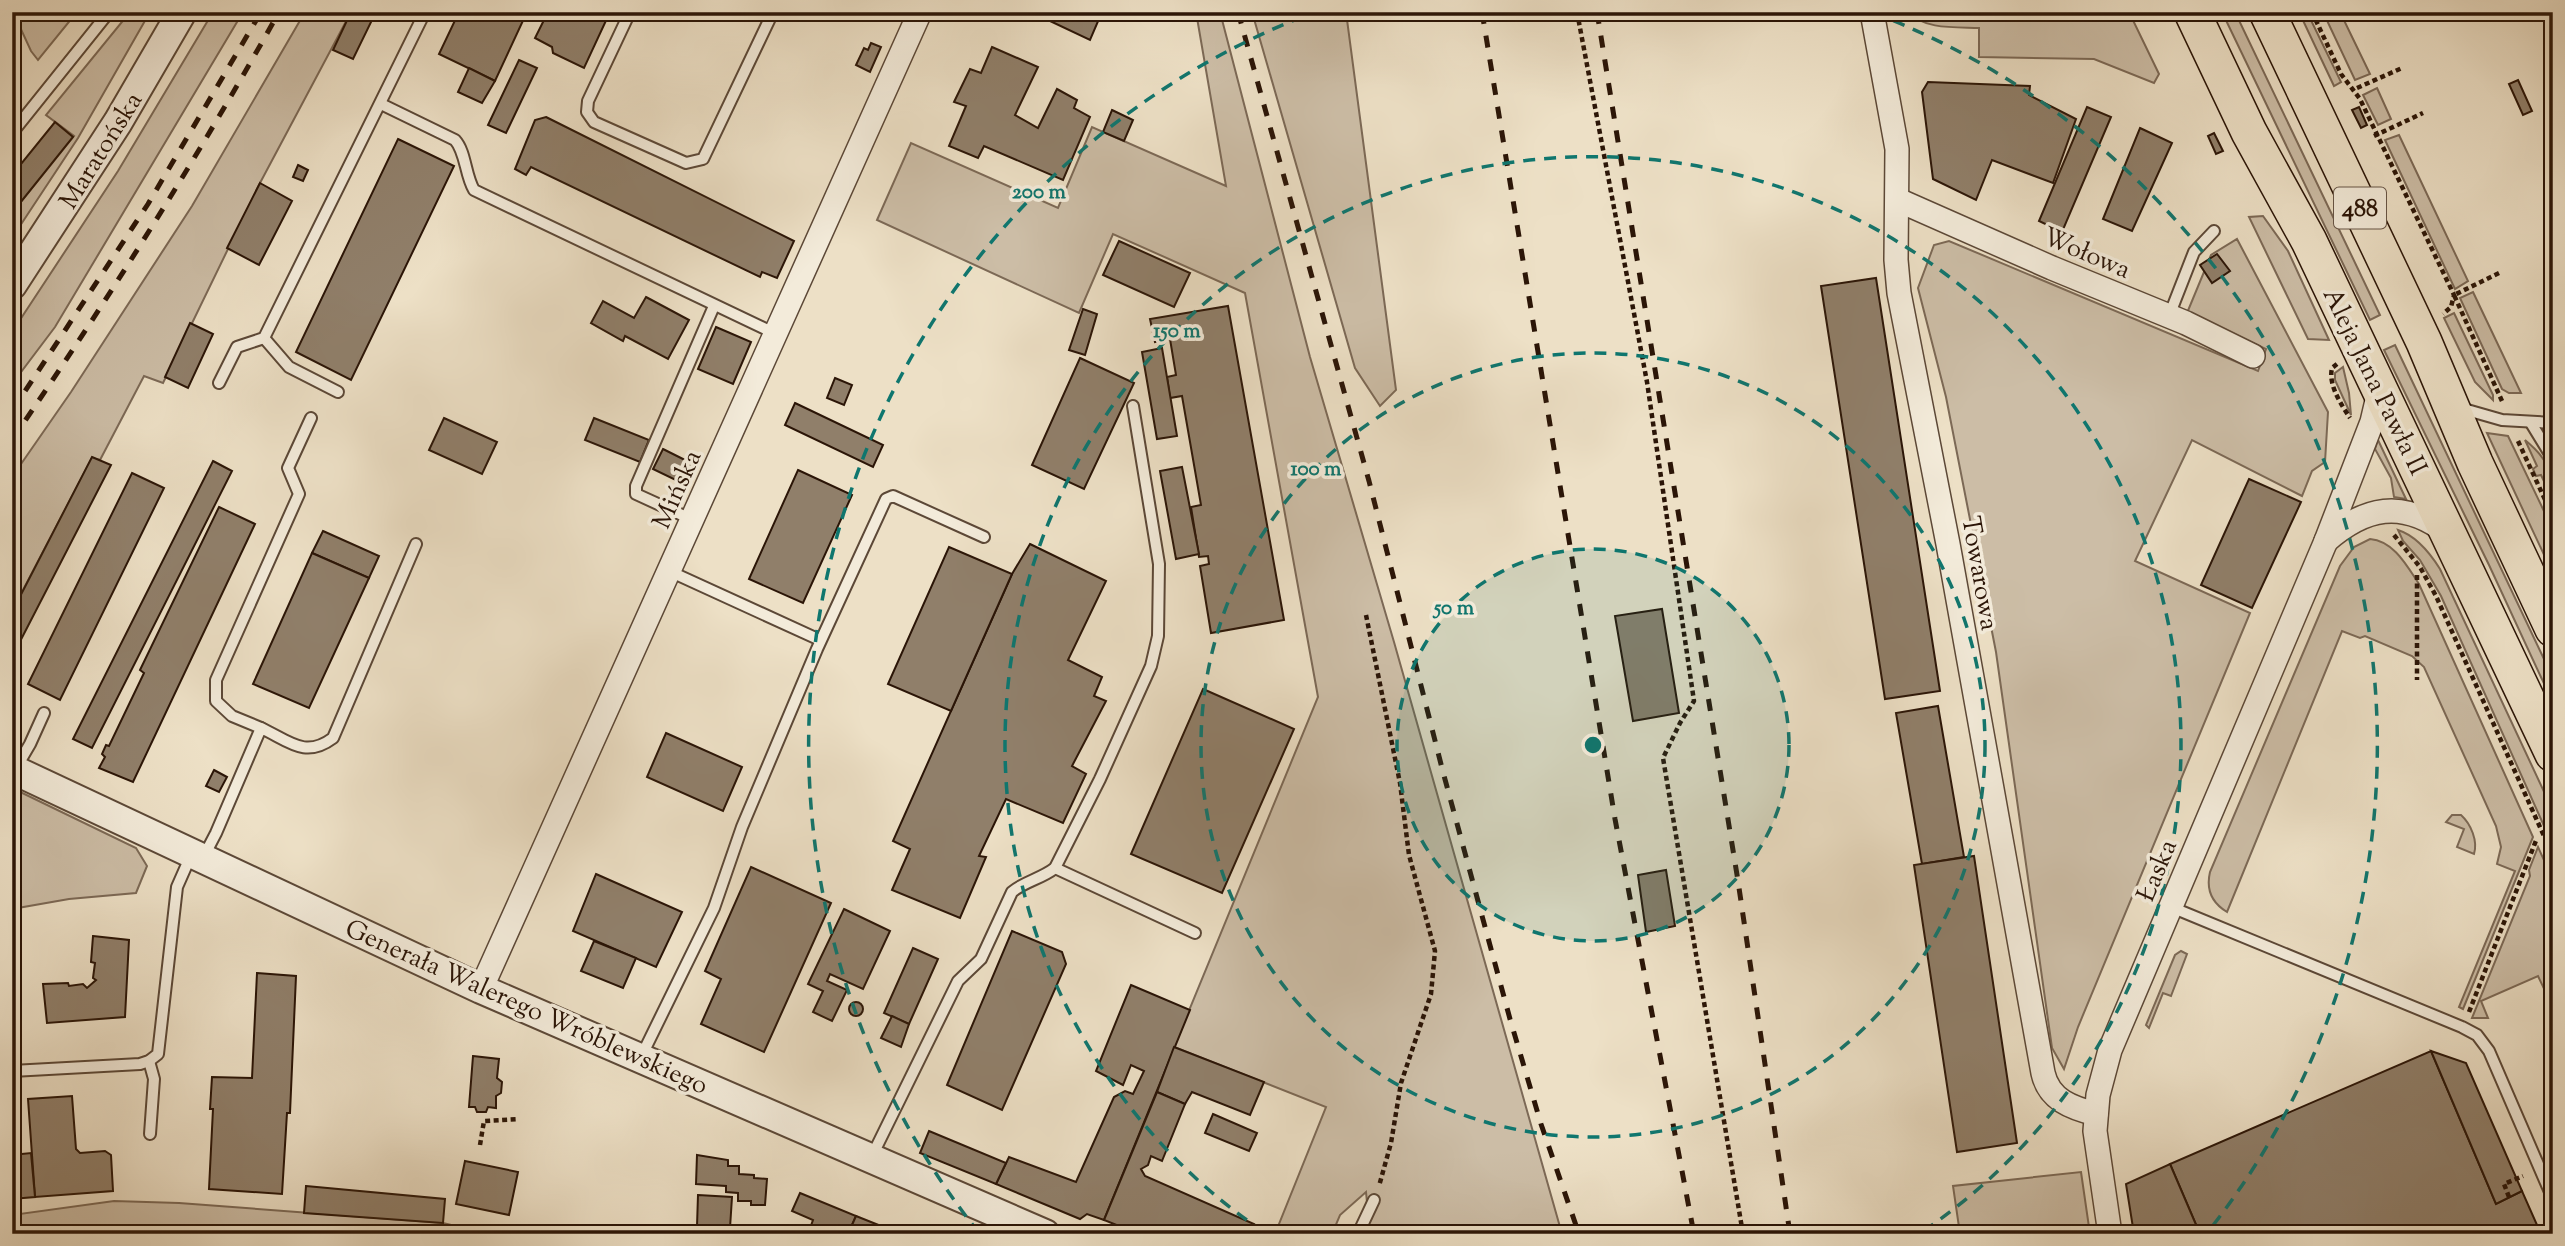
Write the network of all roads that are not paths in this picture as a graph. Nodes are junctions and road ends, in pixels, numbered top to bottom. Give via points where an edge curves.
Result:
1 (109, 12) edge
2 (182, 12) edge
3 (425, 12) edge
4 (630, 12) edge
5 (773, 12) edge
6 (920, 12) edge
7 (1872, 12) edge
8 (2192, 12) edge
9 (2267, 12) edge
10 (381, 104) junction
11 (12, 133) edge
12 (1898, 200) junction
13 (2214, 231) dead end
14 (12, 285) edge
15 (714, 306) junction
16 (2169, 316) junction
17 (776, 334) junction
18 (264, 338) junction
19 (2253, 356) dead end
20 (219, 383) dead end
21 (2379, 388) junction
22 (338, 392) dead end
23 (2450, 404) junction
24 (1133, 406) dead end
25 (311, 418) dead end
26 (2531, 423) junction
27 (2553, 423) edge
28 (2553, 459) edge
29 (693, 520) junction
30 (2449, 534) junction
31 (984, 537) dead end
32 (2326, 541) junction
33 (416, 544) dead end
34 (669, 572) junction
35 (2553, 629) edge
36 (820, 640) junction
37 (44, 713) dead end
38 (261, 728) junction
39 (2553, 754) edge
40 (13, 770) edge
41 (197, 855) junction
42 (1055, 868) junction
43 (2171, 907) junction
44 (1195, 933) dead end
45 (481, 989) junction
46 (641, 1057) junction
47 (149, 1062) junction
48 (12, 1071) edge
49 (2096, 1114) junction
50 (150, 1134) dead end
51 (871, 1158) junction
52 (2553, 1199) edge
53 (1374, 1200) road end
54 (1045, 1234) edge
55 (1358, 1234) edge
56 (2110, 1234) edge

1 - 11 lane
2 - 14 street, Maratońska via 118,122
3 - 10 lane
4 - 5 lane via 587,112 594,122 686,163 703,159
6 - 17 street, Mińska
7 - 12 street, Towarowa via 1895,130
8 - 21 main road, Aleja Jana Pawła II / 488
9 - 23 main road, Aleja Jana Pawła II / 488
10 - 15 lane via 455,140 474,190
10 - 18 lane
12 - 16 street, Wołowa
12 - 49 street, Towarowa via 1899,293 2043,1073 2059,1100
13 - 16 lane via 2194,252
15 - 17 lane
15 - 29 lane via 635,494
16 - 19 street, Wołowa
17 - 29 street, Mińska
18 - 20 lane via 237,347
18 - 22 lane via 289,367
21 - 30 main road, Aleja Jana Pawła II / 488
21 - 32 street, Łaska via 2372,422
23 - 26 lane via 2502,420
23 - 35 main road, Aleja Jana Pawła II / 488
24 - 42 lane via 1159,564 1158,636 1151,666
25 - 38 lane via 288,468 299,494 216,680 216,701 232,716
26 - 27 lane
26 - 28 lane
29 - 34 street, Mińska
30 - 32 street, Łaska via 2417,515 2391,510 2350,521
30 - 39 main road, Aleja Jana Pawła II / 488
31 - 36 lane via 893,496 886,499
32 - 43 street, Łaska
33 - 38 lane via 333,738 321,747 306,749
34 - 36 lane
34 - 45 street, Mińska
36 - 46 lane via 742,827 714,908
37 - 40 lane
38 - 41 lane via 216,833
40 - 41 street, Generała Walerego Wróblewskiego
41 - 45 street, Generała Walerego Wróblewskiego
41 - 47 lane via 177,887 160,1044 158,1054
42 - 44 lane
42 - 51 lane via 1012,892 981,959 958,981
43 - 49 street, Łaska via 2110,1050
43 - 52 lane via 2477,1035 2489,1051
45 - 46 street, Generała Walerego Wróblewskiego
46 - 51 street, Generała Walerego Wróblewskiego
47 - 48 lane
47 - 50 lane via 154,1079
49 - 56 street, Łaska
51 - 54 street, Generała Walerego Wróblewskiego
53 - 55 lane

